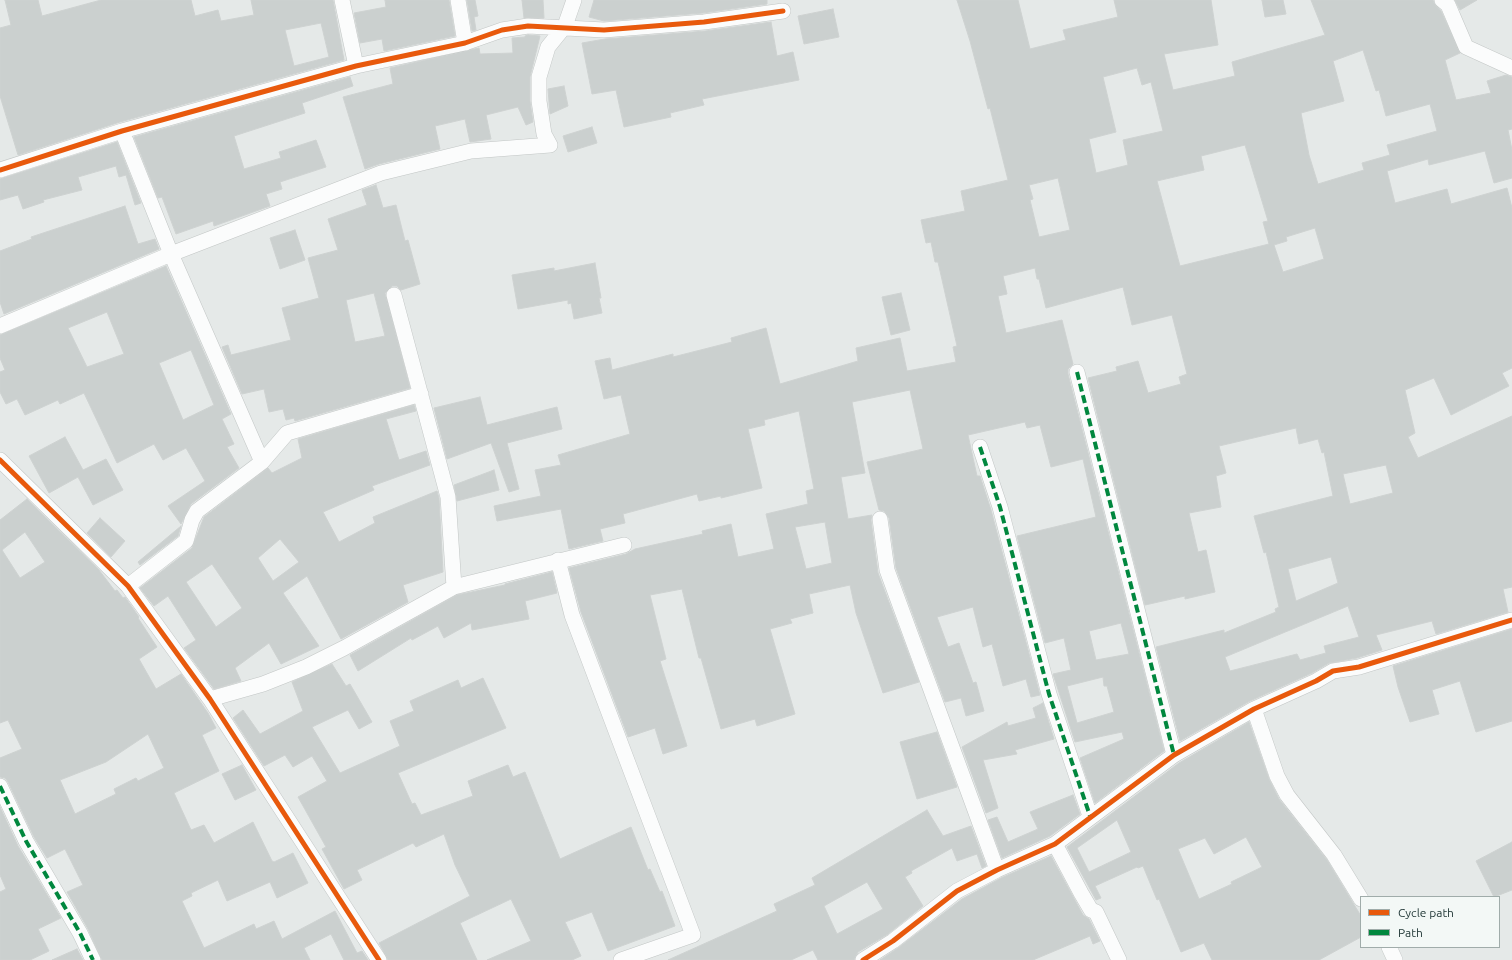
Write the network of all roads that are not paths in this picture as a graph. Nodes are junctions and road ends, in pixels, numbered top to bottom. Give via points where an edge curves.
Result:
1 (342, 0) edge
2 (458, 0) edge
3 (574, 0) edge
4 (1442, 0) edge
5 (783, 10) dead end
6 (565, 26) junction
7 (464, 43) junction
8 (356, 66) junction
9 (1512, 68) edge
10 (122, 131) junction
11 (0, 170) edge
12 (171, 254) junction
13 (394, 295) dead end
14 (0, 326) edge
15 (1077, 372) dead end
16 (421, 394) junction
17 (980, 447) dead end
18 (0, 460) edge
19 (262, 462) junction
20 (880, 519) dead end
21 (624, 545) dead end
22 (558, 560) junction
23 (128, 586) junction
24 (454, 587) junction
25 (1512, 620) edge
26 (210, 700) junction
27 (1254, 709) junction
28 (1174, 755) junction
29 (0, 786) edge
30 (1090, 816) junction
31 (1055, 844) junction
32 (997, 870) junction
33 (1360, 897) edge
34 (1389, 948) edge
35 (93, 960) edge
36 (379, 960) edge
37 (621, 960) edge
38 (863, 960) edge
39 (1119, 960) edge
40 (1395, 960) edge

1 - 8 street
2 - 7 street
3 - 6 street
4 - 9 street via 1448,5 1466,47
5 - 6 street via 704,22 612,29
6 - 7 street via 528,26 502,30
6 - 12 street via 548,47 539,77 543,128 550,145 471,151 381,173
7 - 8 street
8 - 10 street
10 - 11 street
10 - 12 street
12 - 14 street
12 - 19 street
13 - 16 street
15 - 28 street
16 - 19 street via 287,433
16 - 24 street via 448,497
17 - 30 street via 1000,507 1049,694
18 - 23 street
19 - 23 street via 198,511 192,520 186,541
20 - 32 street via 887,570
21 - 22 street
22 - 24 street
22 - 37 street via 572,616 693,935
23 - 26 street
24 - 26 street via 306,667 264,684
25 - 27 street via 1359,667 1333,671
26 - 36 street
27 - 28 street
27 - 33 street via 1283,786 1334,855
28 - 30 street
29 - 35 street via 26,841
30 - 31 street
31 - 32 street
31 - 39 street via 1080,893 1091,910 1096,912
32 - 38 street via 957,891 893,941
34 - 40 street

